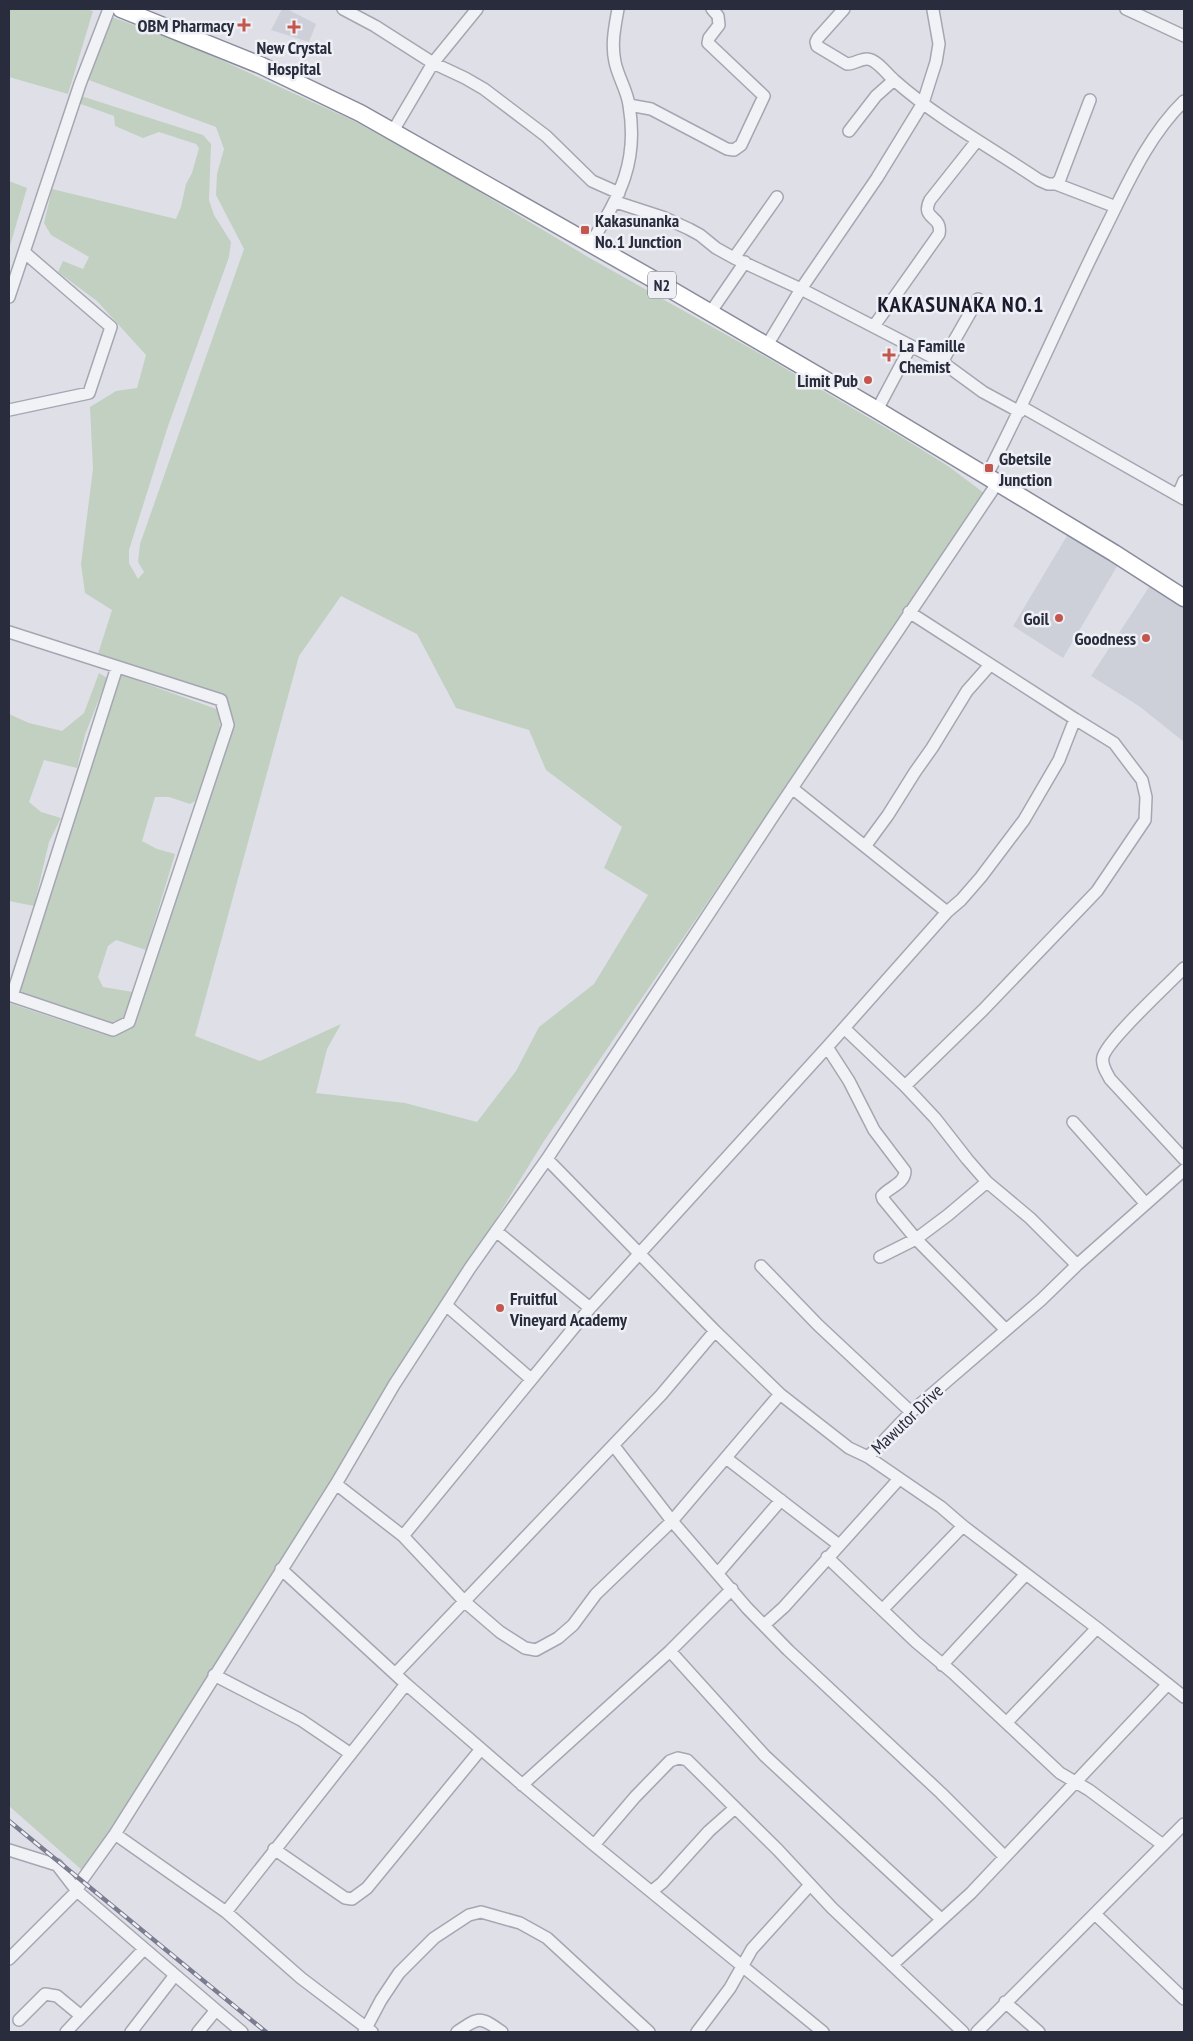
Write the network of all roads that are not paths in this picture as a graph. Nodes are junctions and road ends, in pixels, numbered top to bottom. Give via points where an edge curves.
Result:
1 (109, 9) edge
2 (121, 9) edge
3 (343, 9) edge
4 (477, 9) edge
5 (618, 9) edge
6 (712, 9) edge
7 (844, 9) edge
8 (934, 9) edge
9 (1126, 9) edge
10 (1184, 36) edge
11 (433, 63) junction
12 (894, 80) junction
13 (1090, 100) dead end
14 (1184, 101) edge
15 (924, 103) junction
16 (629, 105) junction
17 (393, 131) junction
18 (849, 131) dead end
19 (976, 142) junction
20 (1056, 184) junction
21 (777, 197) dead end
22 (618, 198) junction
23 (1116, 206) junction
24 (590, 245) junction
25 (24, 252) junction
26 (740, 260) junction
27 (801, 289) junction
28 (9, 297) edge
29 (978, 299) dead end
30 (710, 313) junction
31 (874, 326) junction
32 (911, 346) junction
33 (766, 347) junction
34 (942, 362) junction
35 (1021, 409) junction
36 (9, 410) edge
37 (877, 410) junction
38 (992, 478) junction
39 (1184, 480) edge
40 (1181, 497) edge
41 (1184, 598) edge
42 (909, 612) junction
43 (9, 632) edge
44 (990, 665) junction
45 (117, 667) junction
46 (1075, 719) junction
47 (792, 788) junction
48 (866, 845) junction
49 (947, 912) junction
50 (1184, 968) edge
51 (10, 995) edge
52 (844, 1028) junction
53 (829, 1045) junction
54 (906, 1086) junction
55 (1073, 1122) dead end
56 (548, 1159) junction
57 (1184, 1159) edge
58 (1184, 1170) edge
59 (987, 1182) junction
60 (1146, 1204) junction
61 (496, 1231) junction
62 (916, 1239) junction
63 (640, 1253) junction
64 (880, 1257) dead end
65 (1077, 1265) junction
66 (761, 1266) dead end
67 (447, 1306) junction
68 (590, 1308) junction
69 (1006, 1330) junction
70 (715, 1331) junction
71 (531, 1379) junction
72 (780, 1394) junction
73 (911, 1412) junction
74 (614, 1446) junction
75 (868, 1457) junction
76 (726, 1458) junction
77 (899, 1479) junction
78 (336, 1484) junction
79 (781, 1500) junction
80 (672, 1521) junction
81 (963, 1526) junction
82 (402, 1536) junction
83 (839, 1545) junction
84 (827, 1557) junction
85 (282, 1569) junction
86 (718, 1573) junction
87 (1026, 1574) junction
88 (732, 1588) junction
89 (465, 1602) junction
90 (882, 1609) junction
91 (764, 1625) junction
92 (1097, 1628) junction
93 (670, 1652) junction
94 (942, 1665) junction
95 (396, 1674) junction
96 (214, 1675) junction
97 (406, 1684) junction
98 (1168, 1684) junction
99 (1184, 1697) edge
100 (1007, 1722) junction
101 (481, 1749) junction
102 (351, 1754) junction
103 (1076, 1782) junction
104 (522, 1785) junction
105 (735, 1808) junction
106 (1184, 1824) edge
107 (115, 1834) junction
108 (594, 1845) junction
109 (1163, 1846) junction
110 (274, 1849) junction
111 (9, 1850) edge
112 (1004, 1856) junction
113 (809, 1886) junction
114 (77, 1891) junction
115 (652, 1891) junction
116 (226, 1912) junction
117 (1094, 1914) junction
118 (941, 1920) junction
119 (144, 1949) junction
120 (9, 1959) edge
121 (892, 1965) junction
122 (742, 1966) junction
123 (175, 1975) junction
124 (1184, 2000) edge
125 (1006, 2002) junction
126 (216, 2010) junction
127 (80, 2015) junction
128 (19, 2020) dead end
129 (368, 2031) edge
130 (66, 2032) edge
131 (131, 2032) edge
132 (198, 2032) edge
133 (242, 2032) edge
134 (457, 2032) edge
135 (502, 2032) edge
136 (649, 2032) edge
137 (697, 2032) edge
138 (823, 2032) edge
139 (963, 2032) edge
140 (977, 2032) edge
141 (1039, 2032) edge

1 - 25 street via 80,84
2 - 17 highway, N2 via 260,65
3 - 11 street
4 - 11 street
5 - 16 street via 613,47
6 - 16 street via 718,16 719,25 708,43 764,96 741,144 734,150 727,149 651,109
7 - 12 street via 818,38 817,46 847,64 866,59 873,61
8 - 15 street via 939,44
9 - 10 street
11 - 17 street
11 - 22 street via 484,90 546,136 592,181
12 - 15 street
12 - 18 street via 876,96
13 - 20 street
14 - 23 street via 1136,167
15 - 19 street
15 - 27 street
16 - 22 street via 632,150
17 - 24 highway, N2
19 - 20 street via 1039,180
19 - 31 street via 926,208 927,213 937,220 939,234
20 - 23 street
21 - 26 street
22 - 24 street
22 - 26 street via 689,229
23 - 35 street
24 - 30 highway, N2
25 - 28 street
25 - 36 street via 111,327 89,393
26 - 27 street
26 - 30 street
27 - 31 street
27 - 33 street
29 - 34 street
30 - 33 highway, N2
31 - 32 street
32 - 34 street
32 - 37 street
33 - 37 highway, N2
34 - 35 street via 984,392
35 - 38 street
35 - 40 street
37 - 38 highway, N2
38 - 41 highway, N2
38 - 42 street
39 - 40 street
42 - 44 street
42 - 47 street
43 - 45 street
44 - 46 street
44 - 48 street via 966,691 932,748
45 - 51 street
45 - 51 street via 221,700 228,725 129,1022 113,1030
46 - 49 street via 1059,760 1024,820 981,877
46 - 54 street via 1114,743 1142,780 1146,797 1145,820 1097,891
47 - 48 street
47 - 56 street
48 - 49 street
49 - 52 street
50 - 57 street via 1114,1039 1103,1058 1103,1066 1110,1079
52 - 53 street
52 - 54 street
53 - 62 street via 874,1130 905,1171 902,1181 882,1196
53 - 63 street
54 - 59 street
55 - 60 street
56 - 61 street
56 - 63 street, Mawutor Drive
58 - 60 street, Mawutor Drive
59 - 62 street
59 - 65 street via 1030,1218
60 - 65 street, Mawutor Drive
61 - 67 street
61 - 68 street
62 - 64 street
62 - 69 street
63 - 68 street
63 - 70 street, Mawutor Drive
65 - 69 street, Mawutor Drive
66 - 73 street via 818,1325
67 - 71 street
67 - 78 street via 394,1385
68 - 71 street
69 - 73 street, Mawutor Drive
70 - 72 street, Mawutor Drive
70 - 74 street
71 - 82 street
72 - 75 street, Mawutor Drive via 849,1448
72 - 76 street
73 - 75 street, Mawutor Drive
74 - 80 street
74 - 89 street
75 - 77 street
76 - 79 street
76 - 80 street
77 - 81 street
77 - 83 street
78 - 82 street
78 - 85 street
79 - 83 street
79 - 86 street
80 - 86 street
80 - 89 street via 596,1594 573,1625 536,1650 525,1648 500,1632
81 - 87 street
81 - 90 street
82 - 89 street
83 - 84 street
84 - 90 street
84 - 91 street
85 - 95 street
85 - 96 street
86 - 88 street
87 - 92 street
87 - 94 street
88 - 91 street
88 - 93 street
89 - 95 street
90 - 94 street
91 - 112 street
92 - 98 street
92 - 100 street
93 - 104 street
93 - 118 street via 765,1756
94 - 100 street
95 - 97 street
96 - 102 street via 301,1720
96 - 107 street
97 - 101 street
97 - 102 street
98 - 99 street
98 - 103 street
100 - 103 street via 1060,1773
101 - 104 street
101 - 110 street via 366,1888 352,1900
102 - 110 street
103 - 109 street
103 - 112 street
104 - 108 street
105 - 108 street via 687,1760 678,1758 670,1761 635,1797
105 - 113 street
105 - 115 street
106 - 109 street
107 - 114 street
107 - 116 street
108 - 115 street
109 - 117 street
110 - 116 street
111 - 114 street via 57,1865
112 - 118 street
113 - 121 street
113 - 122 street via 752,1948
114 - 119 street
114 - 120 street
115 - 122 street
116 - 129 street
117 - 124 street
117 - 125 street
118 - 121 street
119 - 123 street
119 - 127 street
121 - 139 street
122 - 137 street
122 - 138 street
123 - 126 street
123 - 131 street
125 - 140 street
125 - 141 street
126 - 132 street
126 - 133 street
127 - 128 street via 57,1996 45,1994
127 - 130 street
129 - 136 street via 381,2000 399,1973 434,1938 470,1914 481,1912 520,1922 547,1938
134 - 135 street via 478,2019 486,2020

